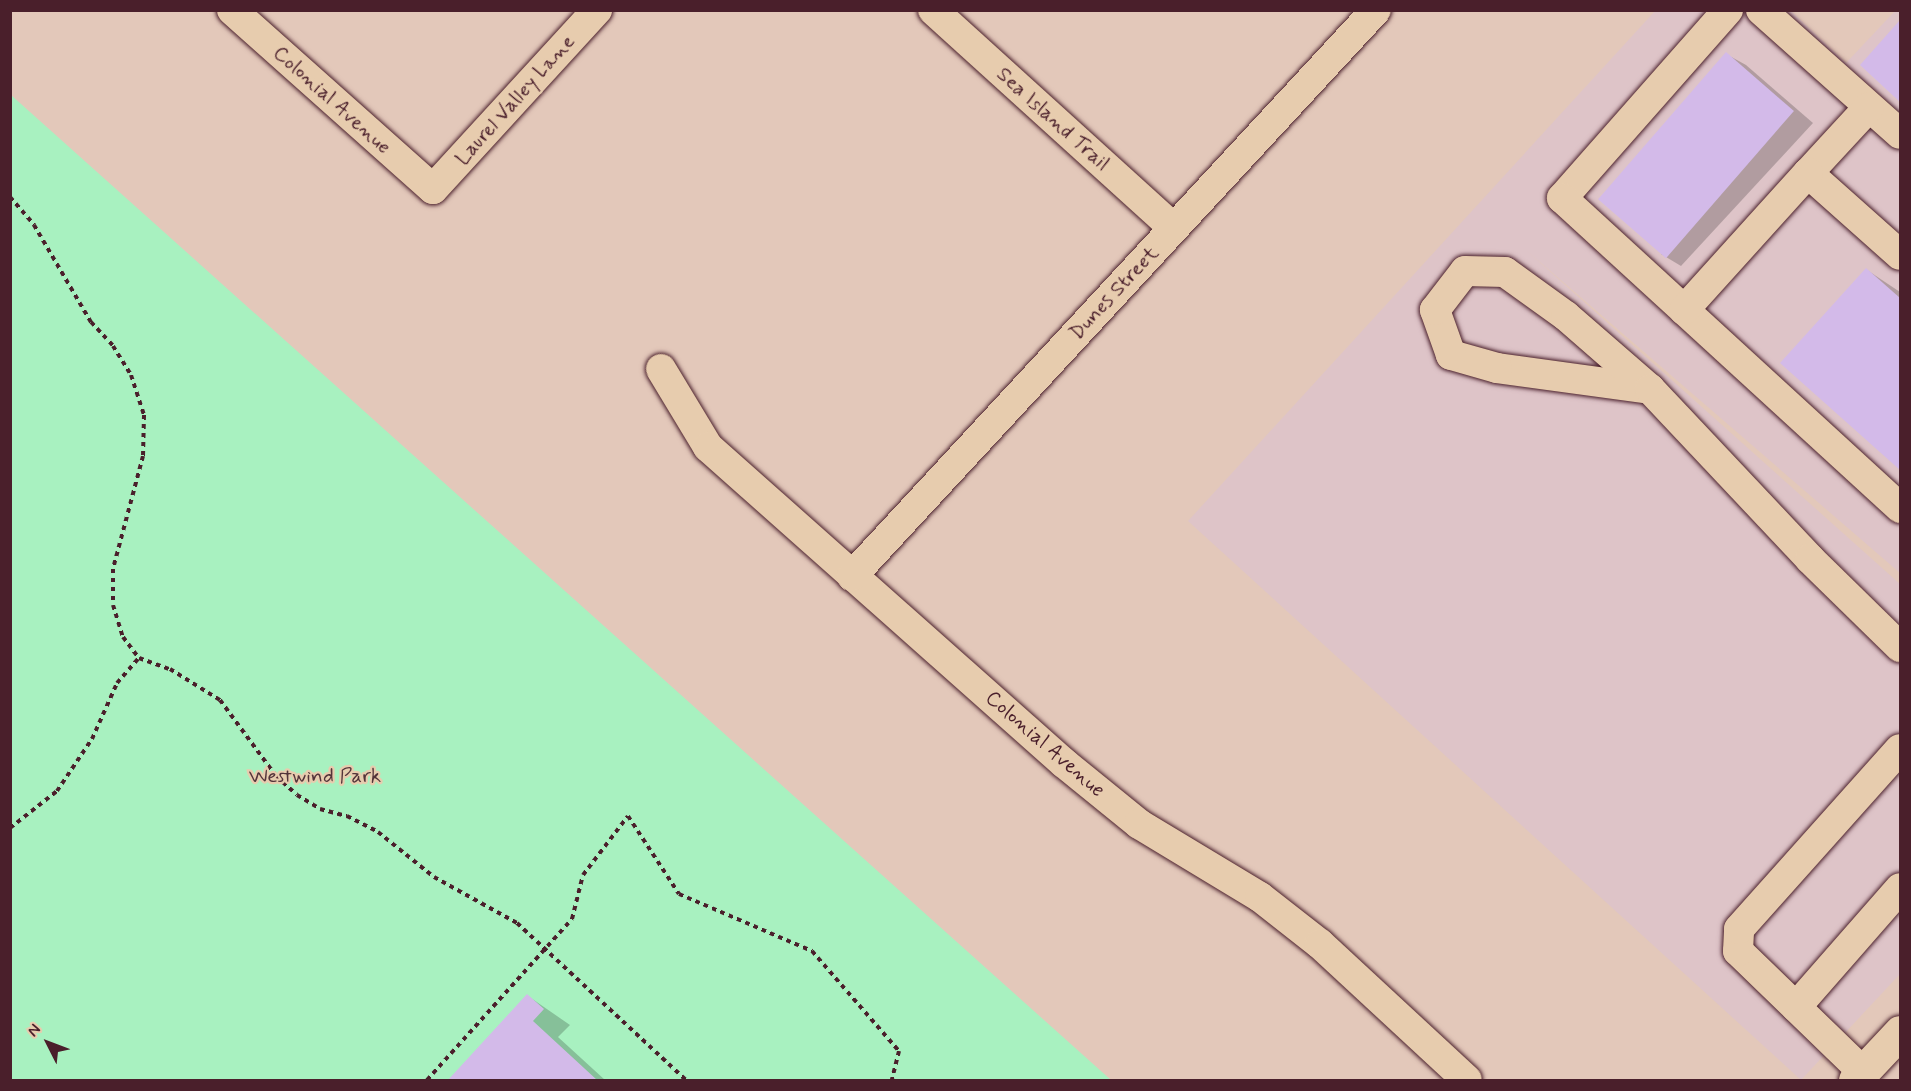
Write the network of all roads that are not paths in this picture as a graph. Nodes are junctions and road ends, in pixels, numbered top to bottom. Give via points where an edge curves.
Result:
1 (232, 10) edge
2 (597, 10) edge
3 (933, 10) edge
4 (1376, 10) edge
5 (1728, 10) edge
6 (1761, 10) edge
7 (1869, 107) junction
8 (1900, 134) edge
9 (1808, 172) junction
10 (433, 189) joint
11 (1173, 228) junction
12 (1900, 255) edge
13 (1684, 310) junction
14 (661, 369) dead end
15 (1650, 389) junction
16 (1900, 508) edge
17 (852, 576) junction
18 (1900, 647) edge
19 (1900, 749) edge
20 (1900, 888) edge
21 (1796, 1007) junction
22 (1900, 1032) edge
23 (1859, 1076) edge
24 (1467, 1080) edge

1 - 10 street, Colonial Avenue
2 - 10 street, Laurel Valley Lane
3 - 11 street, Sea Island Trail
4 - 11 street, Dunes Street
5 - 13 street via 1562,198
6 - 7 street
7 - 8 street
7 - 9 street
9 - 12 street
9 - 13 street
11 - 17 street, Dunes Street
13 - 16 street
14 - 17 street, Colonial Avenue via 708,447
15 - 15 street via 1566,316 1505,272 1465,271 1435,310 1451,355 1497,369
15 - 18 street via 1810,559
17 - 24 street, Colonial Avenue via 1139,824 1260,897 1320,944
19 - 21 street via 1738,929 1737,951
20 - 21 street
21 - 23 street
22 - 23 main road

